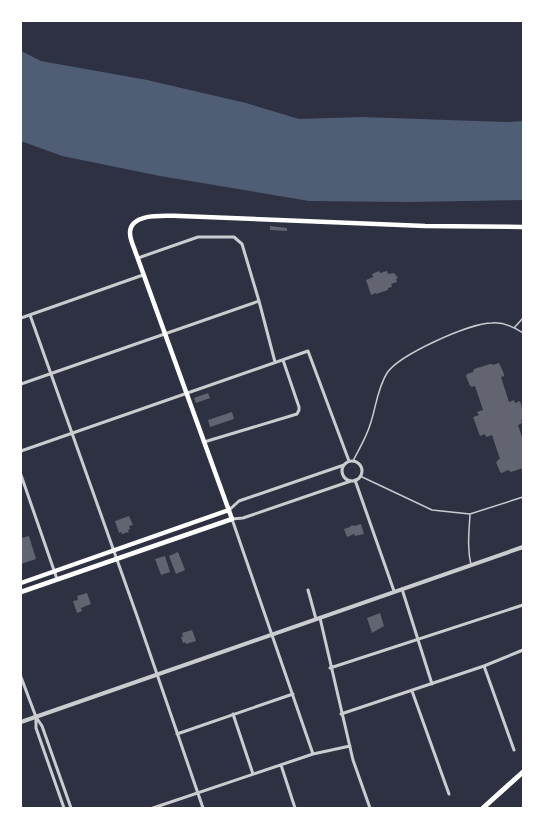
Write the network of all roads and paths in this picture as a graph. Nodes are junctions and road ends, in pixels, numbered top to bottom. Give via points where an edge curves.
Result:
1 (523, 228) edge
2 (138, 258) junction
3 (143, 275) junction
4 (259, 301) junction
5 (30, 315) junction
6 (21, 318) edge
7 (523, 318) edge
8 (514, 328) junction
9 (523, 333) edge
10 (164, 334) junction
11 (283, 360) junction
12 (275, 362) junction
13 (51, 374) junction
14 (21, 384) edge
15 (186, 393) junction
16 (72, 433) junction
17 (204, 442) junction
18 (21, 451) edge
19 (349, 461) junction
20 (353, 461) junction
21 (344, 465) junction
22 (21, 475) edge
23 (360, 476) junction
24 (353, 480) junction
25 (523, 497) edge
26 (229, 510) junction
27 (470, 514) junction
28 (232, 519) junction
29 (523, 547) edge
30 (114, 551) junction
31 (117, 558) junction
32 (471, 565) junction
33 (54, 572) junction
34 (57, 579) junction
35 (21, 582) edge
36 (402, 589) junction
37 (308, 590) dead end
38 (394, 591) junction
39 (21, 592) edge
40 (523, 605) edge
41 (318, 618) junction
42 (272, 634) junction
43 (418, 640) junction
44 (523, 650) edge
45 (484, 666) junction
46 (330, 668) junction
47 (157, 675) junction
48 (21, 677) edge
49 (432, 684) junction
50 (412, 691) junction
51 (293, 694) junction
52 (232, 714) junction
53 (341, 714) junction
54 (36, 717) junction
55 (21, 722) edge
56 (177, 734) junction
57 (350, 746) junction
58 (514, 750) dead end
59 (313, 754) junction
60 (281, 765) junction
61 (523, 772) edge
62 (254, 774) junction
63 (197, 792) junction
64 (449, 794) dead end
65 (64, 808) edge
66 (71, 808) edge
67 (153, 808) edge
68 (203, 808) edge
69 (295, 808) edge
70 (370, 808) edge
71 (483, 808) edge

1 - 2 main road via 154,216 139,220 131,227 130,233
2 - 3 main road
2 - 4 street via 198,237 234,237 242,244
3 - 5 street
3 - 10 main road
4 - 10 street
4 - 12 street
5 - 6 street
5 - 13 street
7 - 8 lane
8 - 9 lane
8 - 20 lane via 493,322 476,324 432,343 394,366 383,380 370,425
10 - 13 street
10 - 15 main road
11 - 12 street
11 - 17 street via 299,407 297,414
11 - 19 street via 308,351
12 - 15 street
13 - 14 street
13 - 16 street
15 - 16 street
15 - 17 main road
16 - 18 street
16 - 30 street
17 - 26 main road
19 - 20 street
19 - 21 street
20 - 23 street via 360,466
21 - 24 street via 342,473 345,478
21 - 26 street via 240,501
22 - 33 street
23 - 24 street
23 - 27 lane via 432,510
24 - 28 street via 243,518
24 - 38 street
25 - 27 lane
26 - 28 main road
26 - 30 main road
27 - 32 lane via 468,538
28 - 31 main road
28 - 42 street
29 - 32 street
30 - 31 street
30 - 33 main road
31 - 34 main road
31 - 47 street
32 - 36 street
33 - 34 street
33 - 35 main road
34 - 39 main road
36 - 38 street
36 - 43 street
37 - 41 street
38 - 41 street
40 - 43 street
41 - 42 street
41 - 46 street
42 - 47 street
42 - 51 street
43 - 46 street
43 - 49 street
44 - 45 street
45 - 49 street
45 - 58 street
46 - 53 street
47 - 54 street
47 - 56 street
48 - 54 street
49 - 50 street
50 - 53 street
50 - 64 street
51 - 52 street
51 - 59 street
52 - 56 street
52 - 62 street
53 - 57 street
54 - 55 street
54 - 65 street via 36,728
54 - 66 street via 42,726
56 - 63 street
57 - 59 street
57 - 70 street
59 - 60 street
60 - 62 street
60 - 69 street
61 - 71 main road
62 - 63 street
63 - 67 street
63 - 68 street

